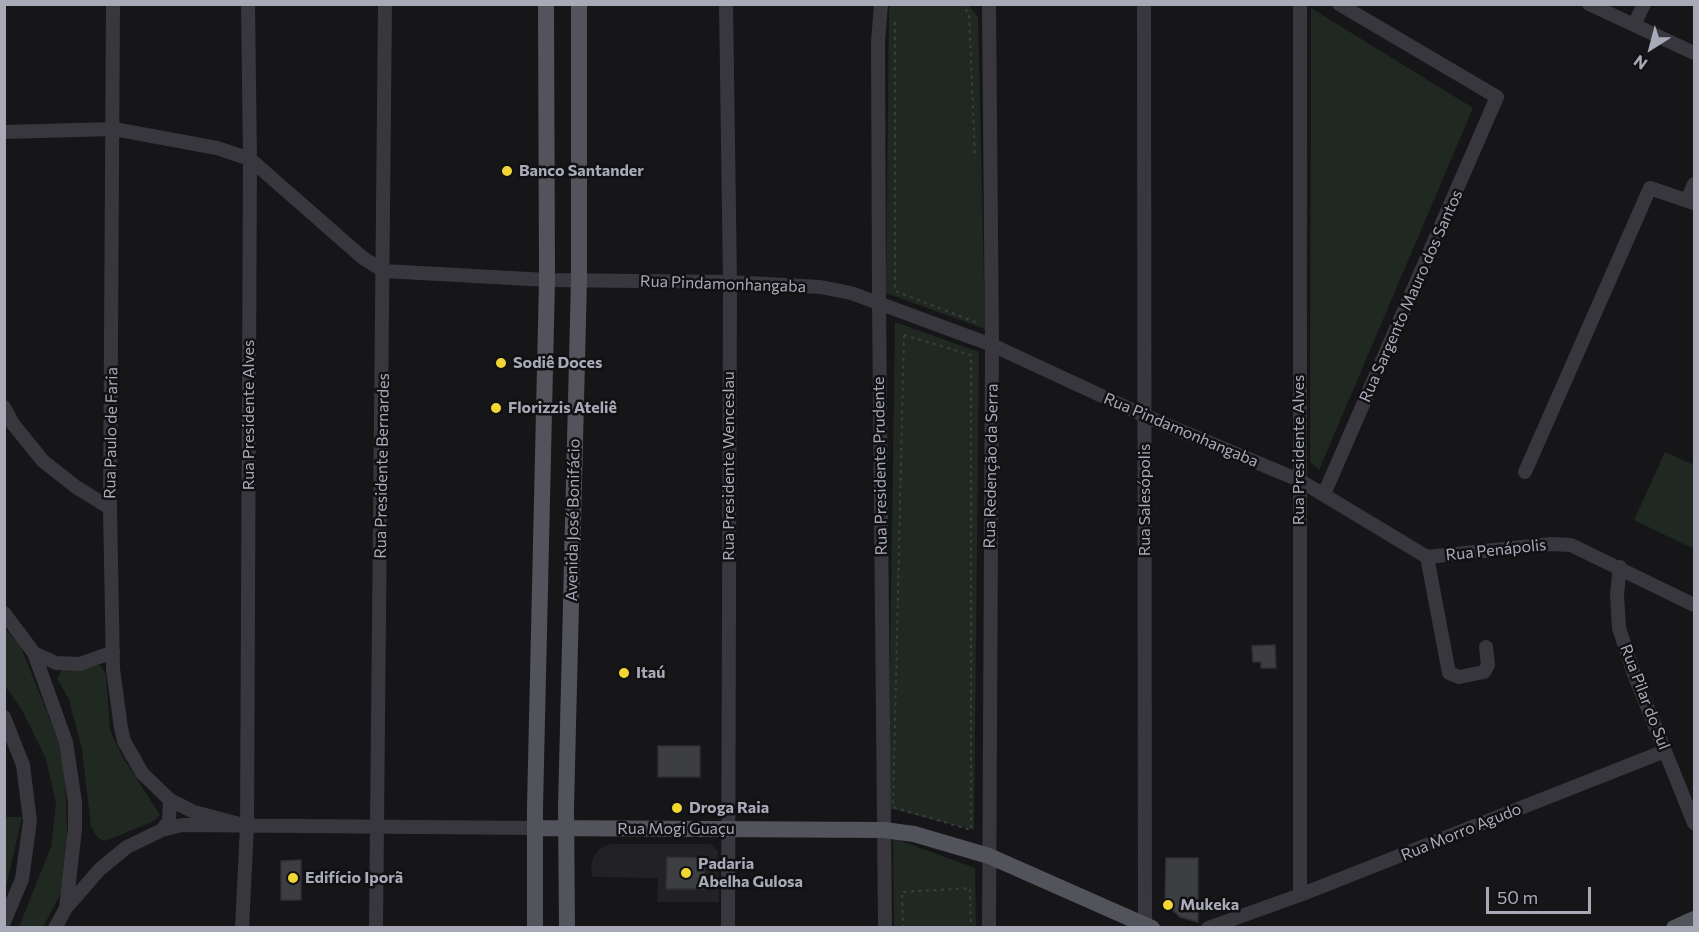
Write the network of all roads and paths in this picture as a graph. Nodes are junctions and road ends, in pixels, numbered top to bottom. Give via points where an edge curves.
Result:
1 (113, 4) edge
2 (248, 4) edge
3 (385, 4) edge
4 (546, 4) edge
5 (579, 4) edge
6 (726, 4) edge
7 (881, 4) edge
8 (989, 4) edge
9 (1144, 4) edge
10 (1300, 4) edge
11 (1339, 4) edge
12 (1589, 4) edge
13 (1644, 4) edge
14 (895, 12) dead end
15 (1634, 25) junction
16 (1695, 53) edge
17 (114, 129) junction
18 (4, 132) edge
19 (250, 159) junction
20 (1695, 184) edge
21 (1691, 202) edge
22 (384, 271) junction
23 (579, 279) junction
24 (547, 280) junction
25 (730, 282) junction
26 (879, 302) junction
27 (982, 324) dead end
28 (904, 335) joint
29 (992, 345) junction
30 (4, 407) edge
31 (1145, 416) junction
32 (1525, 472) dead end
33 (1299, 480) junction
34 (1324, 494) junction
35 (110, 508) junction
36 (1428, 560) junction
37 (1620, 567) junction
38 (1695, 605) edge
39 (4, 613) edge
40 (1486, 647) dead end
41 (113, 652) junction
42 (34, 653) junction
43 (4, 717) edge
44 (1665, 751) junction
45 (170, 800) junction
46 (1695, 823) edge
47 (247, 826) junction
48 (376, 827) junction
49 (535, 828) junction
50 (566, 828) junction
51 (727, 829) junction
52 (162, 830) junction
53 (884, 830) junction
54 (989, 856) junction
55 (1300, 895) junction
56 (66, 908) junction
57 (1256, 910) junction
58 (1695, 919) edge
59 (4, 922) edge
60 (1147, 926) edge
61 (55, 927) edge
62 (242, 927) edge
63 (376, 927) edge
64 (535, 927) edge
65 (567, 927) edge
66 (728, 927) edge
67 (885, 927) edge
68 (903, 927) edge
69 (971, 927) edge
70 (989, 927) edge
71 (1208, 927) edge
72 (1248, 927) edge
73 (1674, 927) edge

1 - 17 street, Rua Paulo de Faria
2 - 19 street, Rua Presidente Alves
3 - 22 street, Rua Presidente Bernardes
4 - 24 main road, Avenida José Bonifácio
5 - 23 main road, Avenida José Bonifácio
6 - 25 street, Rua Presidente Wenceslau
7 - 26 street, Rua Presidente Prudente
8 - 29 street, Rua Redenção da Serra
9 - 31 street, Rua Salesópolis
10 - 33 street, Rua Presidente Alves
11 - 34 street, Rua Sargento Mauro dos Santos via 1497,98
12 - 15 street
13 - 15 street
14 - 27 path via 895,291
15 - 16 street
17 - 18 street
17 - 19 street via 197,143
17 - 35 street, Rua Paulo de Faria
19 - 22 street via 363,258
19 - 47 street, Rua Presidente Alves
20 - 21 street
21 - 32 street via 1650,188
22 - 24 street, Rua Pindamonhangaba
22 - 48 street, Rua Presidente Bernardes
23 - 24 street, Rua Pindamonhangaba
23 - 25 street, Rua Pindamonhangaba
23 - 50 main road, Avenida José Bonifácio
24 - 49 main road, Avenida José Bonifácio
25 - 26 street, Rua Pindamonhangaba via 820,287
25 - 51 street, Rua Presidente Wenceslau
26 - 29 street, Rua Pindamonhangaba
26 - 53 street, Rua Presidente Prudente
28 - 28 path via 971,356 971,830 893,807
29 - 31 street, Rua Pindamonhangaba
29 - 54 street, Rua Redenção da Serra
30 - 35 street via 43,461
31 - 33 street, Rua Pindamonhangaba
31 - 60 street, Rua Salesópolis
33 - 34 street, Rua Pindamonhangaba
33 - 55 street, Rua Presidente Alves
34 - 36 street, Rua Pindamonhangaba
35 - 41 street, Rua Paulo de Faria
36 - 37 street, Rua Penápolis via 1551,544 1571,545
36 - 40 street via 1449,673 1459,677 1484,672 1488,665
37 - 38 street
37 - 44 street, Rua Pilar do Sul via 1619,628
39 - 42 street
41 - 42 street via 80,664 56,663
41 - 45 street, Rua Paulo de Faria via 124,741 142,773
42 - 56 street via 66,742 75,802 73,864
43 - 59 street via 23,765 30,821 22,879
44 - 46 street, Rua Pilar do Sul
44 - 55 street, Rua Morro Agudo
45 - 47 street, Rua Paulo de Faria
45 - 52 street via 169,821
47 - 48 street, Rua Mogi Guaçu
47 - 52 street, Rua Mogi Guaçu via 182,825
47 - 62 street, Rua Presidente Alves
48 - 49 street, Rua Mogi Guaçu
48 - 63 street, Rua Presidente Bernardes
49 - 50 main road, Rua Mogi Guaçu
49 - 64 main road, Avenida José Bonifácio
50 - 51 main road, Rua Mogi Guaçu
50 - 65 main road, Avenida José Bonifácio
51 - 53 main road, Rua Mogi Guaçu
51 - 66 street, Rua Presidente Wenceslau
52 - 56 street via 127,847 100,869
53 - 54 main road, Rua Mogi Guaçu via 914,834
53 - 67 street, Rua Presidente Prudente
54 - 60 main road, Rua Mogi Guaçu
54 - 70 street, Rua Redenção da Serra
55 - 57 street, Rua Morro Agudo
56 - 61 street
57 - 71 street, Rua Morro Agudo
57 - 72 street
58 - 73 main road
68 - 69 path via 902,892 970,888

